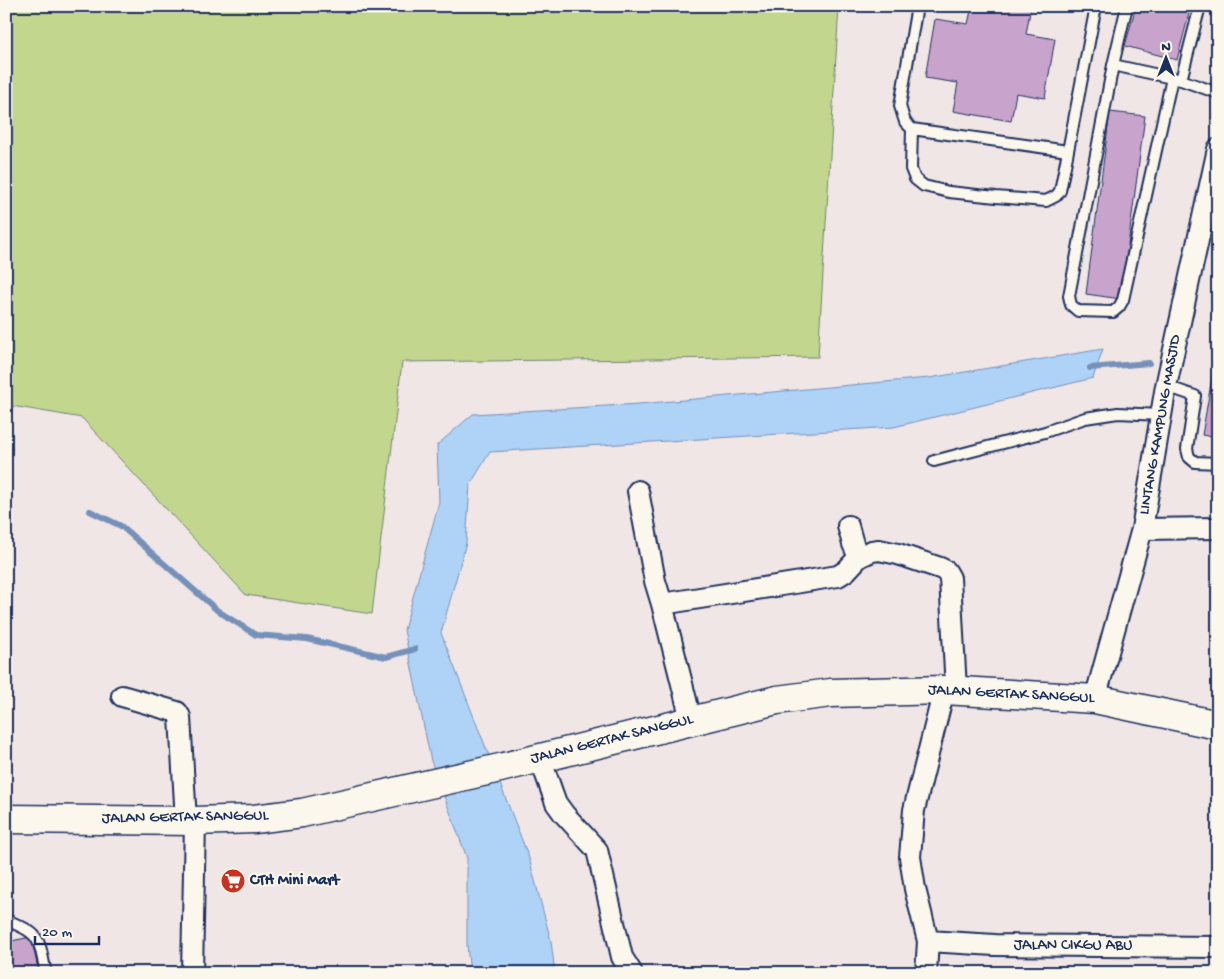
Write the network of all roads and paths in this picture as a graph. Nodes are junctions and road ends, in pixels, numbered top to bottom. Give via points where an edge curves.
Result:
1 (917, 6) edge
2 (1096, 6) edge
3 (1127, 6) edge
4 (1200, 6) edge
5 (1113, 65) junction
6 (1177, 79) junction
7 (1218, 93) edge
8 (912, 129) junction
9 (1218, 149) edge
10 (1068, 151) junction
11 (1166, 386) junction
12 (1161, 415) junction
13 (934, 460) dead end
14 (1218, 463) edge
15 (638, 491) dead end
16 (848, 526) dead end
17 (1218, 528) edge
18 (1142, 529) junction
19 (859, 557) junction
20 (662, 604) junction
21 (950, 690) junction
22 (122, 696) dead end
23 (1095, 699) junction
24 (691, 720) junction
25 (1218, 724) edge
26 (540, 758) junction
27 (6, 819) edge
28 (190, 821) junction
29 (6, 920) edge
30 (928, 941) junction
31 (1218, 947) edge
32 (46, 973) edge
33 (192, 973) edge
34 (632, 973) edge
35 (926, 973) edge

1 - 8 lane via 900,106 905,122
2 - 10 lane
3 - 5 lane
4 - 6 lane
5 - 6 lane
5 - 6 lane via 1069,296 1071,305 1078,310 1113,312 1123,300
6 - 7 lane
8 - 10 lane
8 - 10 lane via 911,169 914,179 924,186 949,192 1046,200 1060,191
9 - 11 street, LINTANG KAMPUNG MASJID
11 - 12 street, LINTANG KAMPUNG MASJID
11 - 14 lane via 1195,396 1186,449 1189,457 1195,462
12 - 13 lane via 1118,414 1085,418 1045,432
12 - 18 street, LINTANG KAMPUNG MASJID
15 - 20 street
16 - 19 street
17 - 18 street
18 - 23 street, LINTANG KAMPUNG MASJID
19 - 20 street via 838,576
19 - 21 street via 879,550 946,571 950,578
20 - 24 street
21 - 23 main road, JALAN GERTAK SANGGUL
21 - 24 main road, JALAN GERTAK SANGGUL via 831,693 777,700
21 - 30 street via 914,810 910,857 914,889
22 - 28 street via 177,712 180,717
23 - 25 main road, JALAN GERTAK SANGGUL
24 - 26 main road, JALAN GERTAK SANGGUL
26 - 28 main road, JALAN GERTAK SANGGUL via 302,813 254,819
26 - 34 street via 560,808 596,850 622,957
27 - 28 main road, JALAN GERTAK SANGGUL
28 - 33 street
29 - 32 lane via 34,934
30 - 31 street, JALAN CIKGU ABU via 995,946
30 - 35 street

